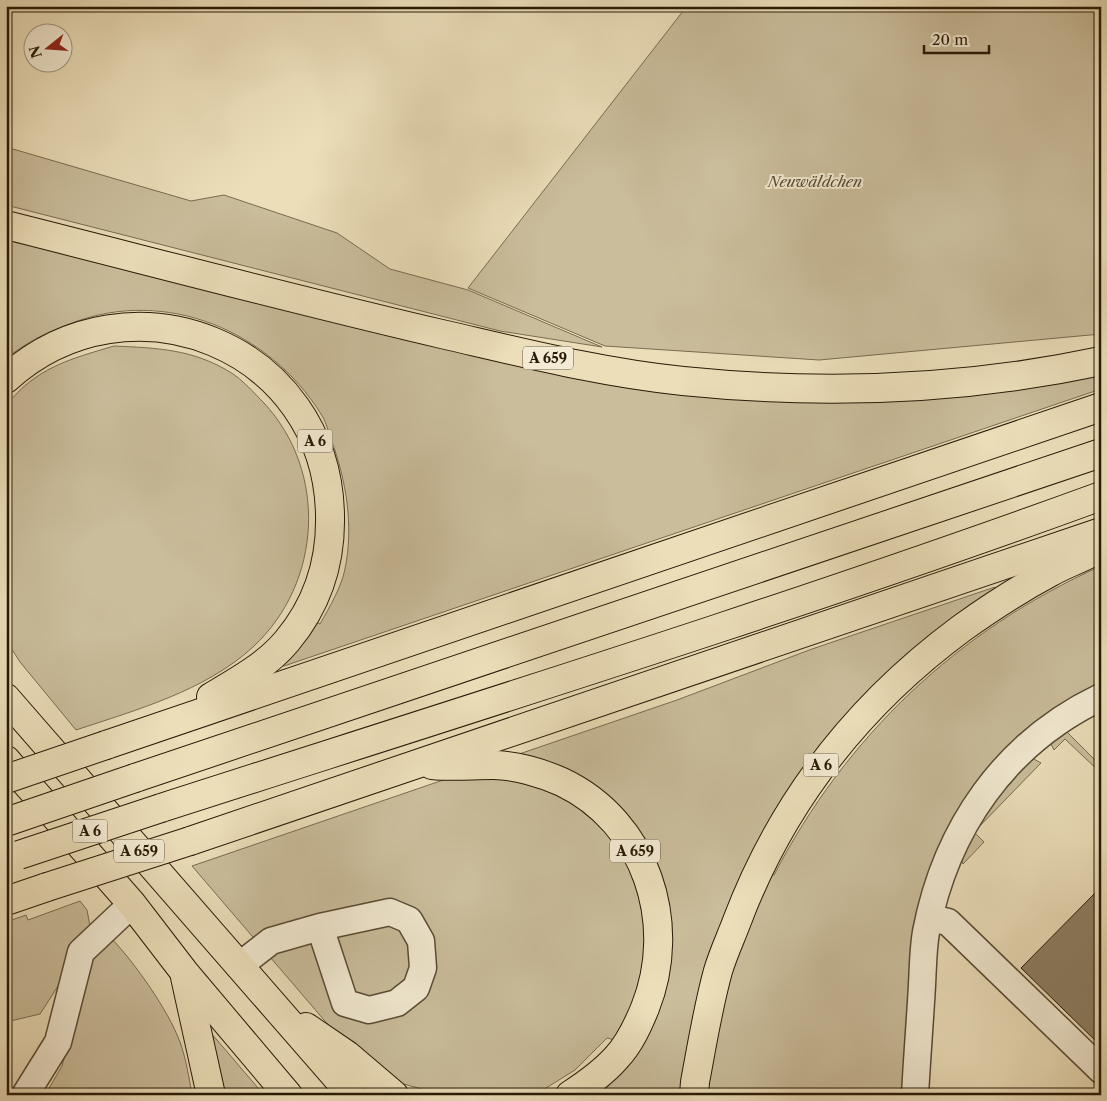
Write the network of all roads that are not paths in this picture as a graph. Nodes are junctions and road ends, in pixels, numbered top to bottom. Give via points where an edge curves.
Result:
1 (6, 225) edge
2 (1101, 361) edge
3 (6, 379) edge
4 (1101, 407) edge
5 (1101, 453) edge
6 (1101, 496) edge
7 (1101, 532) edge
8 (1101, 546) edge
9 (1101, 697) edge
10 (6, 698) edge
11 (158, 727) junction
12 (6, 760) edge
13 (416, 763) junction
14 (6, 779) edge
15 (6, 822) edge
16 (13, 857) edge
17 (6, 902) edge
18 (132, 904) junction
19 (930, 918) junction
20 (320, 927) dead end
21 (239, 966) junction
22 (185, 973) junction
23 (272, 1004) junction
24 (1101, 1070) edge
25 (25, 1095) edge
26 (211, 1095) edge
27 (288, 1095) edge
28 (352, 1095) edge
29 (394, 1095) edge
30 (570, 1095) edge
31 (694, 1095) edge
32 (915, 1095) edge

1 - 2 highway, A 659 via 415,328 561,361 680,381 798,388 898,386 1029,374
3 - 11 highway, A 6 via 42,351 76,337 118,327 183,331 221,343 252,364 294,404 318,446 326,474 330,535 326,564 305,616 286,642 246,676
4 - 11 highway
5 - 15 highway, A 6, bridge
6 - 16 highway, A 6, bridge via 940,555 714,630
7 - 13 highway
8 - 31 highway, A 6 via 1013,594 911,668 868,710 809,781 785,818 750,887 718,970
9 - 19 lane via 1077,708 1032,741 991,782 966,819 947,860
10 - 21 highway, A 659
11 - 14 highway, bridge
12 - 18 highway, A 659
13 - 17 highway, bridge
13 - 30 highway, A 659 via 454,767 494,765 530,771 562,782 584,795 617,823 643,865 659,920 658,954 649,998 636,1029 618,1056 595,1079
18 - 22 highway, A 659
18 - 25 lane via 80,952 58,1042
19 - 24 lane via 948,922
19 - 32 lane via 926,933
20 - 21 lane via 270,941
21 - 23 highway, A 659
22 - 26 highway
22 - 27 highway, A 659
23 - 28 highway, A 659
23 - 29 highway, A 659 via 347,1055

